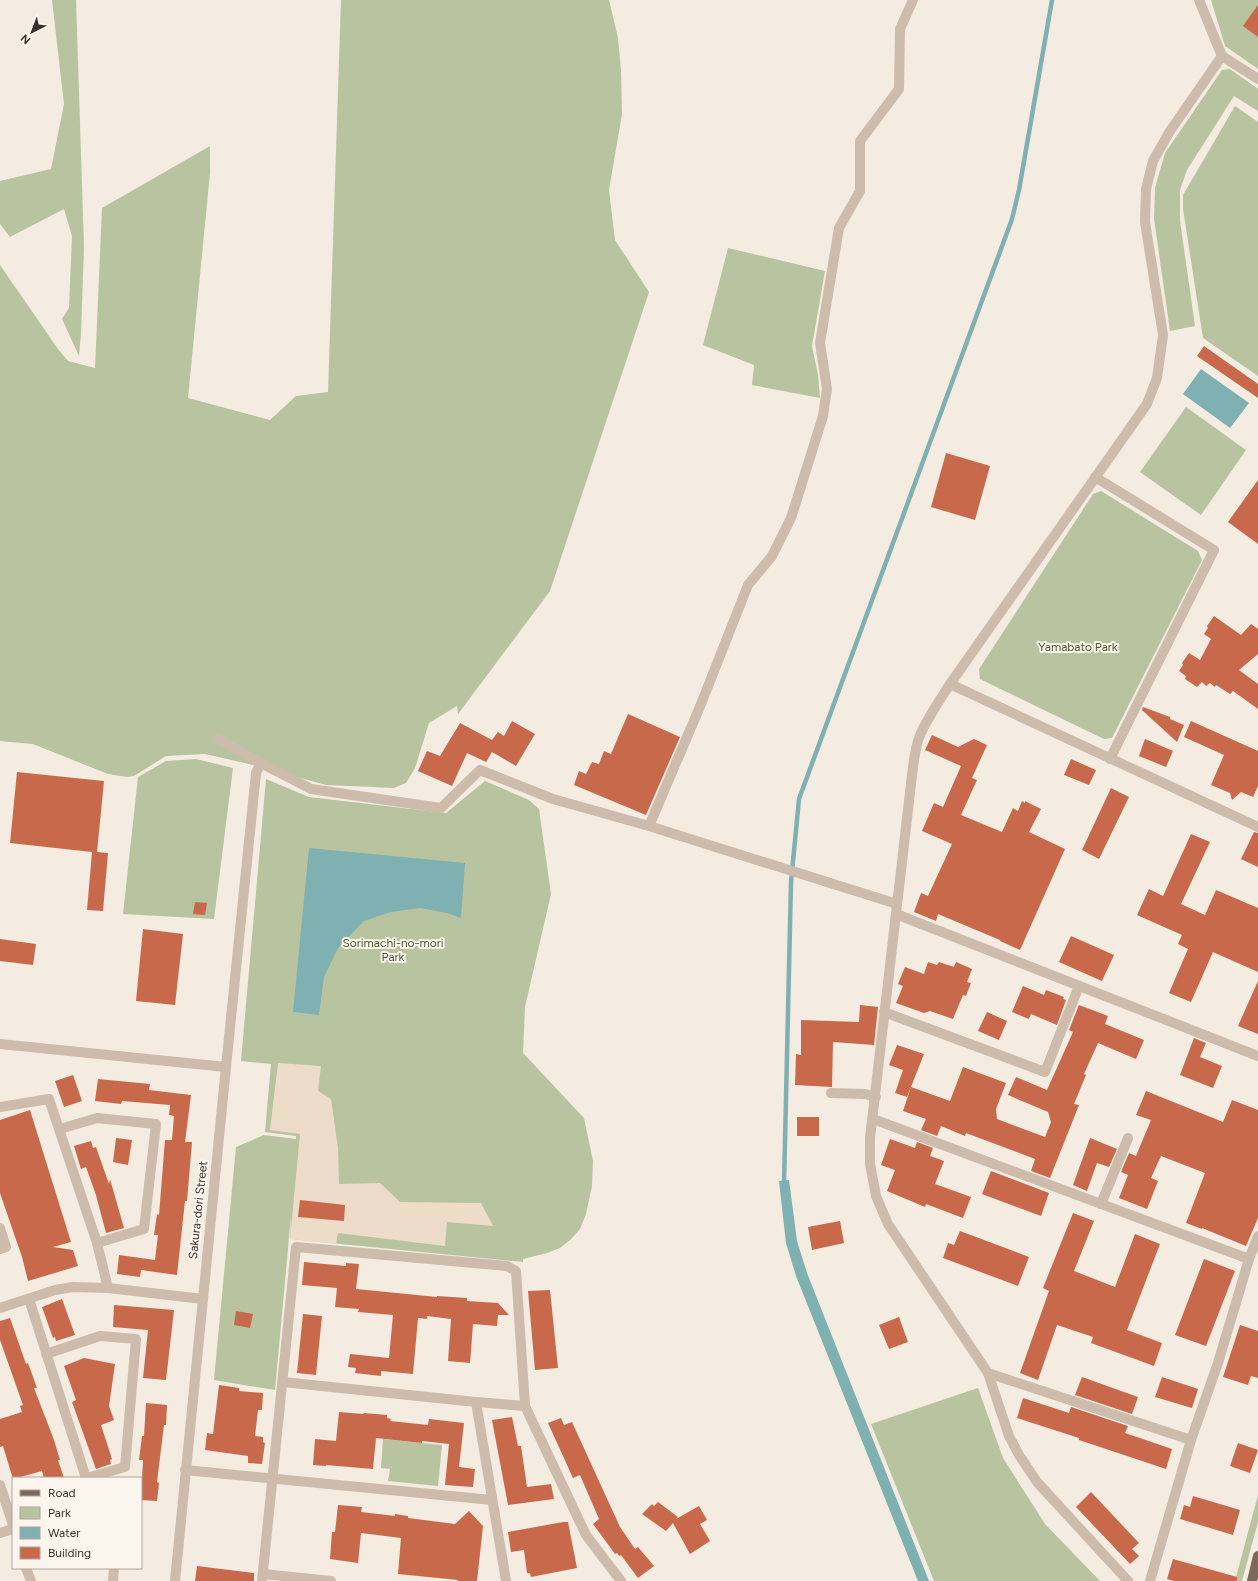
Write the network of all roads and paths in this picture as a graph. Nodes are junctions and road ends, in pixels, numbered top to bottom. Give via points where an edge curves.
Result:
1 (913, 0) edge
2 (1199, 0) edge
3 (1222, 56) junction
4 (1258, 79) edge
5 (1095, 477) junction
6 (950, 684) junction
7 (219, 739) dead end
8 (1110, 759) junction
9 (261, 763) junction
10 (649, 826) junction
11 (1258, 827) edge
12 (896, 909) junction
13 (1079, 986) junction
14 (884, 1012) junction
15 (0, 1044) edge
16 (1258, 1056) edge
17 (226, 1067) junction
18 (831, 1094) dead end
19 (876, 1097) junction
20 (0, 1107) edge
21 (873, 1119) junction
22 (60, 1129) junction
23 (1128, 1138) dead end
24 (1101, 1204) junction
25 (0, 1228) edge
26 (1258, 1236) edge
27 (97, 1243) junction
28 (0, 1249) edge
29 (1249, 1259) junction
30 (108, 1288) junction
31 (29, 1299) junction
32 (203, 1299) junction
33 (0, 1308) edge
34 (46, 1354) junction
35 (988, 1373) junction
36 (283, 1382) junction
37 (476, 1402) junction
38 (525, 1406) junction
39 (1191, 1440) junction
40 (185, 1470) junction
41 (86, 1477) edge
42 (90, 1477) edge
43 (273, 1479) junction
44 (0, 1485) edge
45 (492, 1500) junction
46 (12, 1522) edge
47 (12, 1529) edge
48 (0, 1533) edge
49 (1258, 1556) edge
50 (26, 1569) edge
51 (114, 1569) edge
52 (262, 1578) edge
53 (31, 1581) edge
54 (113, 1581) edge
55 (175, 1581) edge
56 (331, 1581) edge
57 (506, 1581) edge
58 (620, 1581) edge
59 (1128, 1581) edge
60 (1150, 1581) edge
61 (1252, 1581) edge

1 - 10 street via 900,29 899,89 860,142 860,191 839,228 820,344 827,389 823,416 791,518 772,556 748,585
2 - 3 street
3 - 4 street
3 - 5 street via 1170,131 1153,161 1146,189 1145,222 1163,336 1157,378 1147,404
5 - 6 street
5 - 8 street via 1214,550
6 - 8 street
6 - 12 street via 920,735 914,756
7 - 9 street
8 - 11 street
9 - 10 street via 311,789 440,808 480,770 553,799
9 - 17 street, Sakura-dori Street via 256,773
10 - 12 street via 803,874
12 - 13 street
12 - 14 street
13 - 14 street via 1045,1072
13 - 16 street
14 - 19 street
15 - 17 street
17 - 32 street, Sakura-dori Street
18 - 19 street via 865,1094
19 - 21 street
20 - 22 street via 49,1099
21 - 24 street
21 - 35 street via 870,1164 876,1196 888,1224
22 - 27 street
22 - 27 street via 96,1118 156,1124 144,1229
23 - 24 street
24 - 29 street
25 - 28 street via 6,1247
26 - 29 street
27 - 30 street
29 - 39 street via 1218,1363
30 - 31 street via 73,1287
30 - 32 street
31 - 33 street
31 - 34 street
32 - 40 street, Sakura-dori Street
34 - 41 street
34 - 42 street via 100,1336 136,1339 125,1467
35 - 39 street
35 - 59 street via 1009,1436 1019,1456 1037,1482
36 - 37 street
36 - 38 street via 296,1247 507,1266 516,1272
36 - 43 street
37 - 38 street
37 - 45 street
38 - 58 street via 586,1534
39 - 60 street
40 - 43 street
40 - 55 street, Sakura-dori Street
43 - 45 street
43 - 52 street
44 - 46 street
45 - 57 street
47 - 48 street
49 - 61 main road
50 - 53 street
51 - 54 street
52 - 56 street

